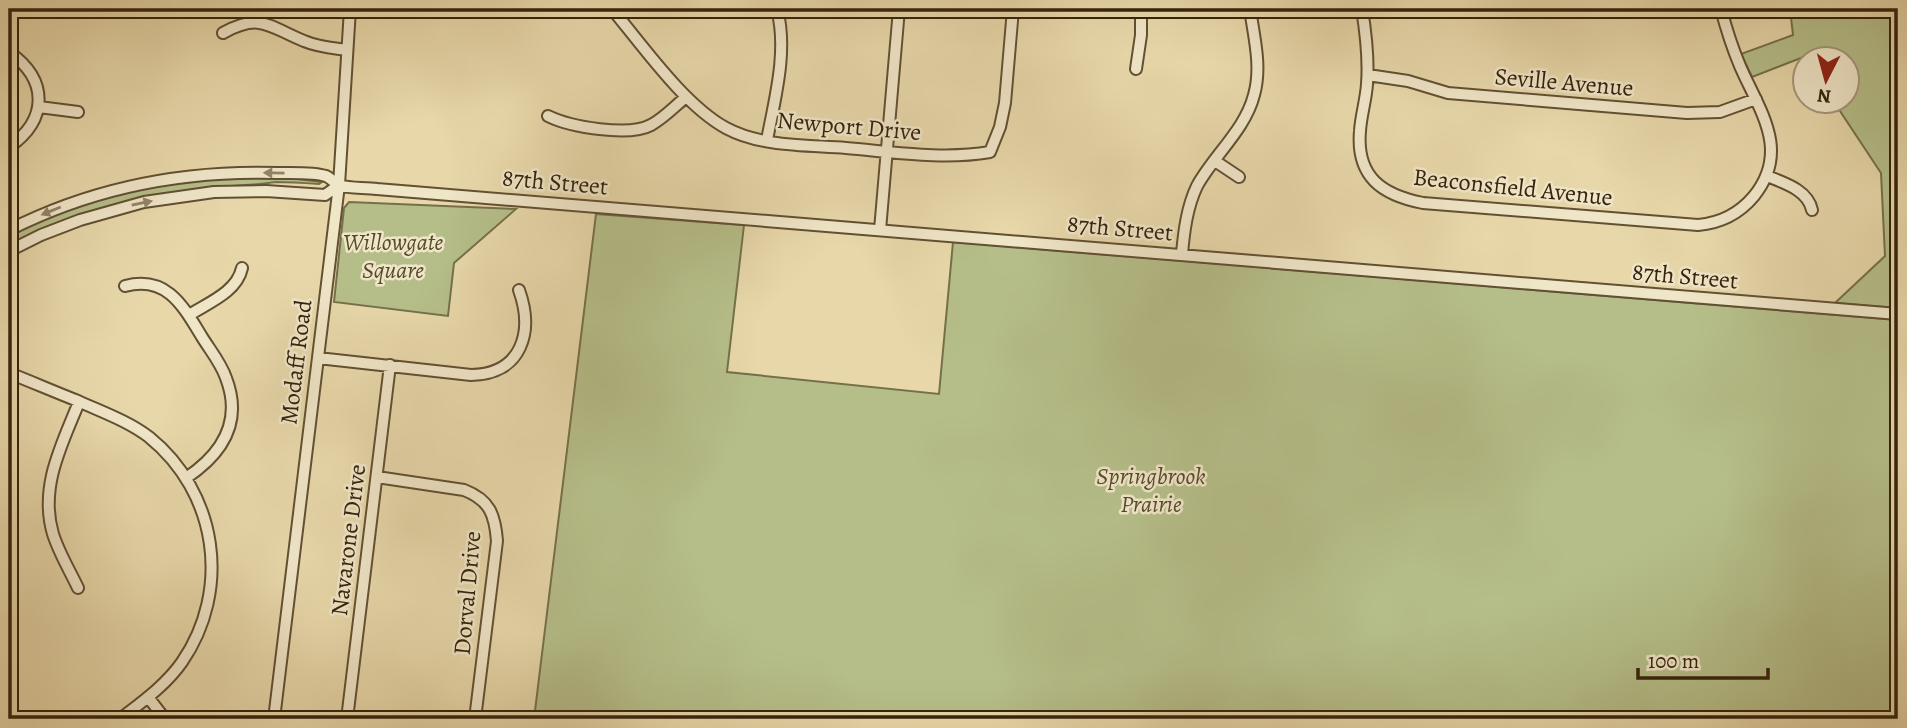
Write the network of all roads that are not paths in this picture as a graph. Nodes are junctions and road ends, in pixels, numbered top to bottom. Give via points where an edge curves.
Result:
1 (350, 9) edge
2 (612, 9) edge
3 (777, 9) edge
4 (899, 9) edge
5 (1013, 9) edge
6 (1142, 9) edge
7 (1250, 9) edge
8 (1362, 9) edge
9 (1721, 9) edge
10 (223, 33) dead end
11 (347, 50) junction
12 (9, 52) edge
13 (1136, 69) dead end
14 (1368, 75) junction
15 (686, 97) junction
16 (1756, 99) junction
17 (39, 107) junction
18 (78, 112) dead end
19 (548, 116) dead end
20 (767, 140) junction
21 (9, 147) edge
22 (887, 151) junction
23 (1215, 161) junction
24 (1768, 176) junction
25 (1239, 177) dead end
26 (339, 185) junction
27 (1812, 210) dead end
28 (9, 230) edge
29 (880, 230) junction
30 (9, 251) edge
31 (1182, 254) junction
32 (242, 268) dead end
33 (125, 286) dead end
34 (519, 290) dead end
35 (1898, 314) edge
36 (189, 315) junction
37 (318, 358) junction
38 (390, 366) junction
39 (9, 373) edge
40 (79, 402) junction
41 (186, 478) junction
42 (377, 478) junction
43 (78, 589) dead end
44 (148, 697) junction
45 (120, 719) edge
46 (165, 719) edge
47 (274, 719) edge
48 (347, 719) edge
49 (475, 719) edge

1 - 11 street, Modaff Road
2 - 15 street, Newport Drive
3 - 20 street via 781,43
4 - 22 street
5 - 22 street, Newport Drive via 1005,103 990,152 949,156
6 - 13 street
7 - 23 street via 1257,51 1255,94 1236,133
8 - 14 street, Beaconsfield Avenue
9 - 16 street
10 - 11 street via 243,23 262,22 316,46
11 - 26 street, Modaff Road
12 - 17 street via 34,77
14 - 16 street, Seville Avenue via 1448,93 1687,113 1720,112
14 - 24 street, Beaconsfield Avenue via 1360,132 1363,161 1371,180 1409,200 1710,224 1741,210
15 - 19 street via 637,130 578,126
15 - 20 street, Newport Drive via 727,129
16 - 24 street via 1772,144
17 - 18 street
17 - 21 street via 31,127
20 - 22 street, Newport Drive
22 - 29 street
23 - 25 street
23 - 31 street via 1197,186
24 - 27 street via 1802,193
26 -> 28 street, 87th Street via 326,176 293,173 191,176 117,189
26 - 29 street, 87th Street
30 -> 26 street, 87th Street via 80,220 144,202 234,191 325,195
26 - 37 street, Modaff Road
29 - 31 street, 87th Street
31 - 35 street, 87th Street
32 - 36 street via 232,288
33 - 36 street via 140,284 164,290 177,298
34 - 38 street via 526,316 524,338 516,355 499,370 471,375
36 - 41 street via 223,370 232,403 223,442 206,464
37 - 38 street
37 - 47 street, Modaff Road
38 - 42 street, Navarone Drive
39 - 40 street
40 - 41 street via 143,433
40 - 43 street via 56,458 49,498 57,545
41 - 44 street via 208,531 209,599 189,650 171,676
42 - 48 street, Navarone Drive
42 - 49 street, Dorval Drive via 464,490 490,508 497,541
44 - 45 street
44 - 46 street

